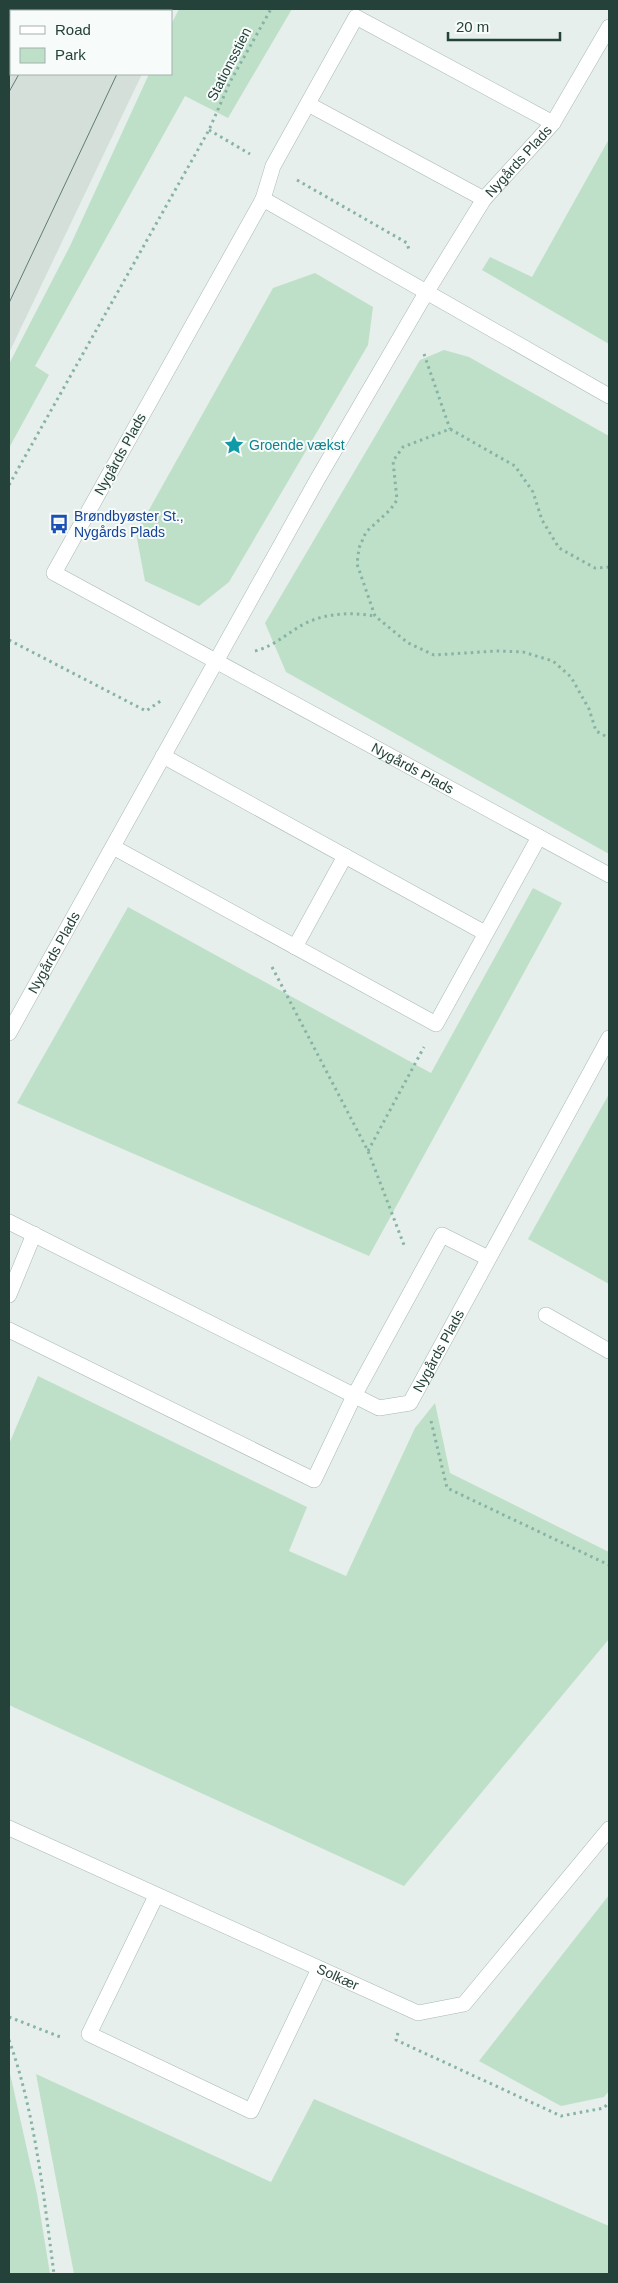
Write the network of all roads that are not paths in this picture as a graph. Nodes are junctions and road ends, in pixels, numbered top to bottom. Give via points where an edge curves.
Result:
1 (609, 26) edge
2 (308, 104) junction
3 (554, 123) junction
4 (263, 199) junction
5 (484, 200) junction
6 (426, 293) junction
7 (609, 396) edge
8 (217, 661) junction
9 (164, 756) junction
10 (539, 836) junction
11 (113, 847) junction
12 (345, 856) junction
13 (609, 875) edge
14 (485, 933) junction
15 (295, 947) junction
16 (9, 1033) edge
17 (609, 1038) edge
18 (9, 1222) edge
19 (34, 1234) junction
20 (488, 1258) junction
21 (9, 1296) edge
22 (546, 1315) dead end
23 (9, 1330) edge
24 (609, 1351) edge
25 (354, 1396) junction
26 (9, 1828) edge
27 (609, 1829) edge
28 (156, 1896) junction
29 (319, 1969) junction

1 - 3 street, Nygårds Plads
2 - 3 street, Nygårds Plads via 356,18
2 - 4 street, Nygårds Plads via 273,166
2 - 5 street
3 - 5 street, Nygårds Plads
4 - 6 street
4 - 8 street, Nygårds Plads via 54,573
5 - 6 street, Nygårds Plads
6 - 7 street
6 - 8 street, Nygårds Plads
8 - 9 street, Nygårds Plads
8 - 10 street, Nygårds Plads
9 - 11 street, Nygårds Plads
9 - 12 street
10 - 13 street, Nygårds Plads
10 - 14 street
11 - 15 street
11 - 16 street, Nygårds Plads
12 - 14 street
12 - 15 street
14 - 15 street via 436,1024
17 - 20 street, Nygårds Plads
18 - 19 street, Nygårds Plads
19 - 21 street
19 - 25 street, Nygårds Plads
20 - 25 street, Nygårds Plads via 410,1403 379,1408
20 - 25 street via 442,1236
22 - 24 street
23 - 25 street via 314,1480
26 - 28 street, Solkær
27 - 29 street, Solkær via 464,2004 418,2013
28 - 29 street, Solkær
28 - 29 street via 89,2034 251,2111

